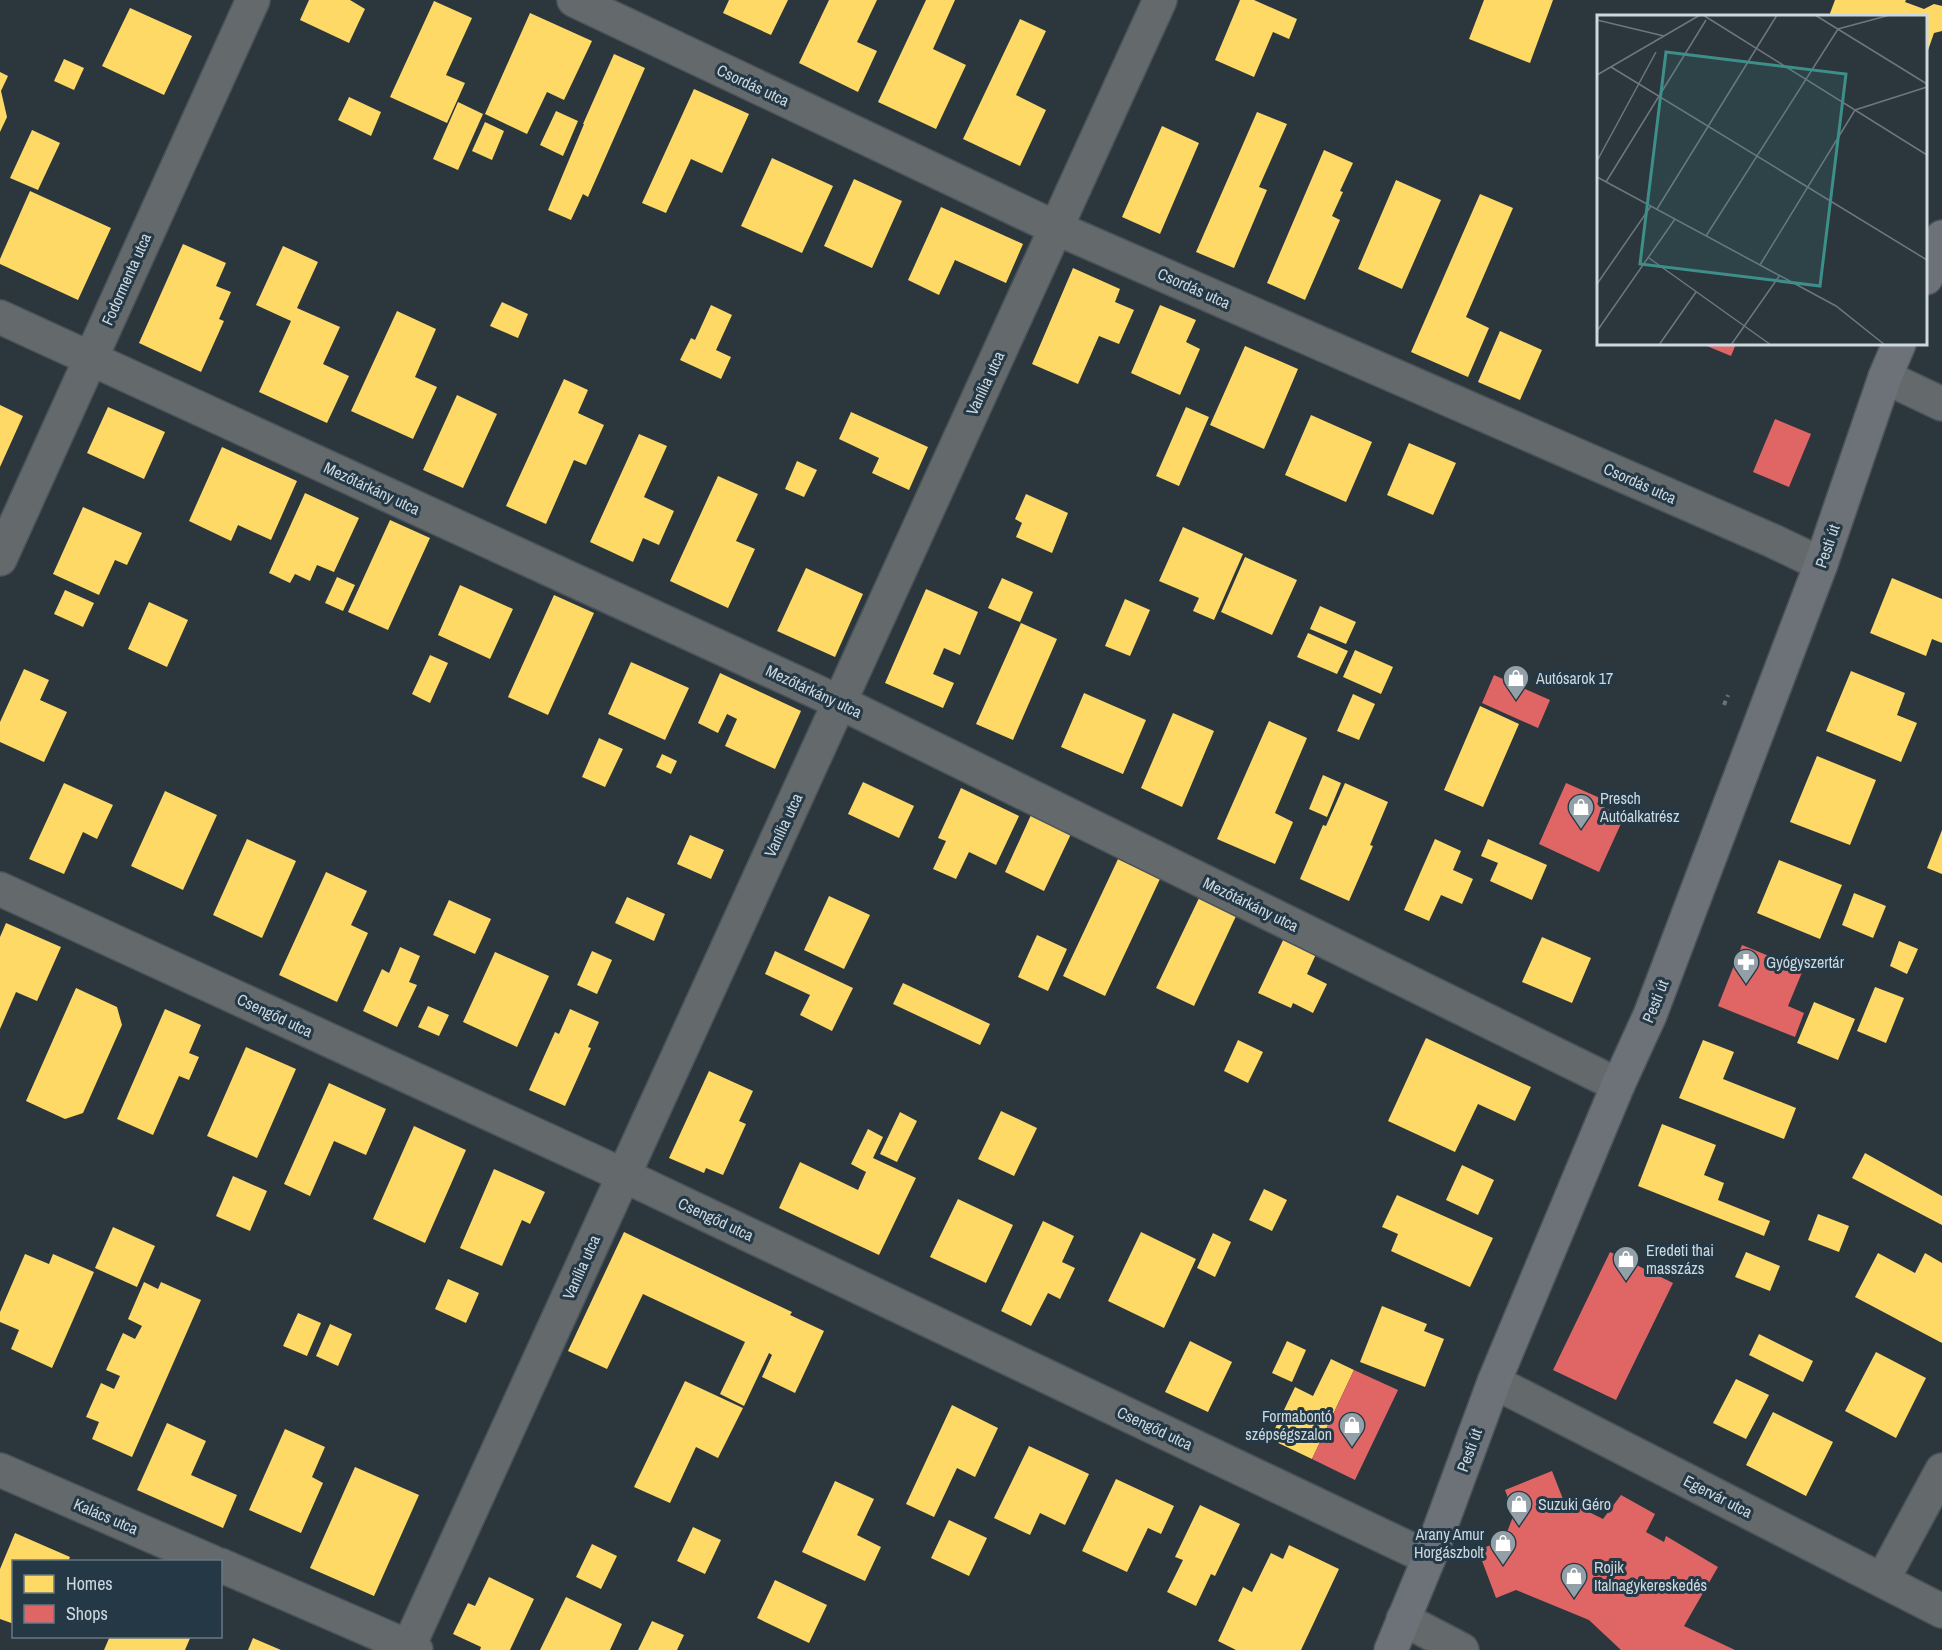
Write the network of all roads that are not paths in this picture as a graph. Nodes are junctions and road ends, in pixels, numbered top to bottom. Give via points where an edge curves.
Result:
1 (253, 0) edge
2 (574, 0) edge
3 (1160, 0) edge
4 (1056, 228) junction
5 (1942, 237) edge
6 (1927, 275) edge
7 (0, 317) edge
8 (1899, 345) edge
9 (90, 359) junction
10 (1885, 377) junction
11 (1942, 404) edge
12 (0, 559) edge
13 (1821, 564) junction
14 (839, 702) junction
15 (0, 889) edge
16 (1618, 1085) junction
17 (623, 1175) junction
18 (1494, 1382) junction
19 (0, 1470) edge
20 (1942, 1470) edge
21 (1429, 1558) junction
22 (207, 1560) edge
23 (222, 1566) edge
24 (1883, 1579) junction
25 (1942, 1611) edge
26 (1403, 1619) junction
27 (411, 1649) edge
28 (1391, 1650) edge
29 (1462, 1650) edge

1 - 9 street, Fodormenta utca
2 - 4 street, Csordás utca
3 - 4 street, Vanília utca
4 - 13 street, Csordás utca
4 - 14 street, Vanília utca
5 - 6 main road
7 - 9 street, Mezőtárkány utca
8 - 10 main road, Pesti út
9 - 12 street, Fodormenta utca
9 - 14 street, Mezőtárkány utca
10 - 11 street
10 - 13 main road, Pesti út
13 - 16 main road, Pesti út via 1650,1015
14 - 16 street, Mezőtárkány utca
14 - 17 street, Vanília utca
15 - 17 street, Csengőd utca
16 - 18 main road, Pesti út
17 - 21 street, Csengőd utca
17 - 27 street, Vanília utca
18 - 21 main road, Pesti út
18 - 24 street, Egervár utca
19 - 22 street, Kalács utca
20 - 24 street
21 - 26 main road, Pesti út
23 - 27 street
24 - 25 street, Egervár utca
26 - 28 main road, Pesti út
26 - 29 street

